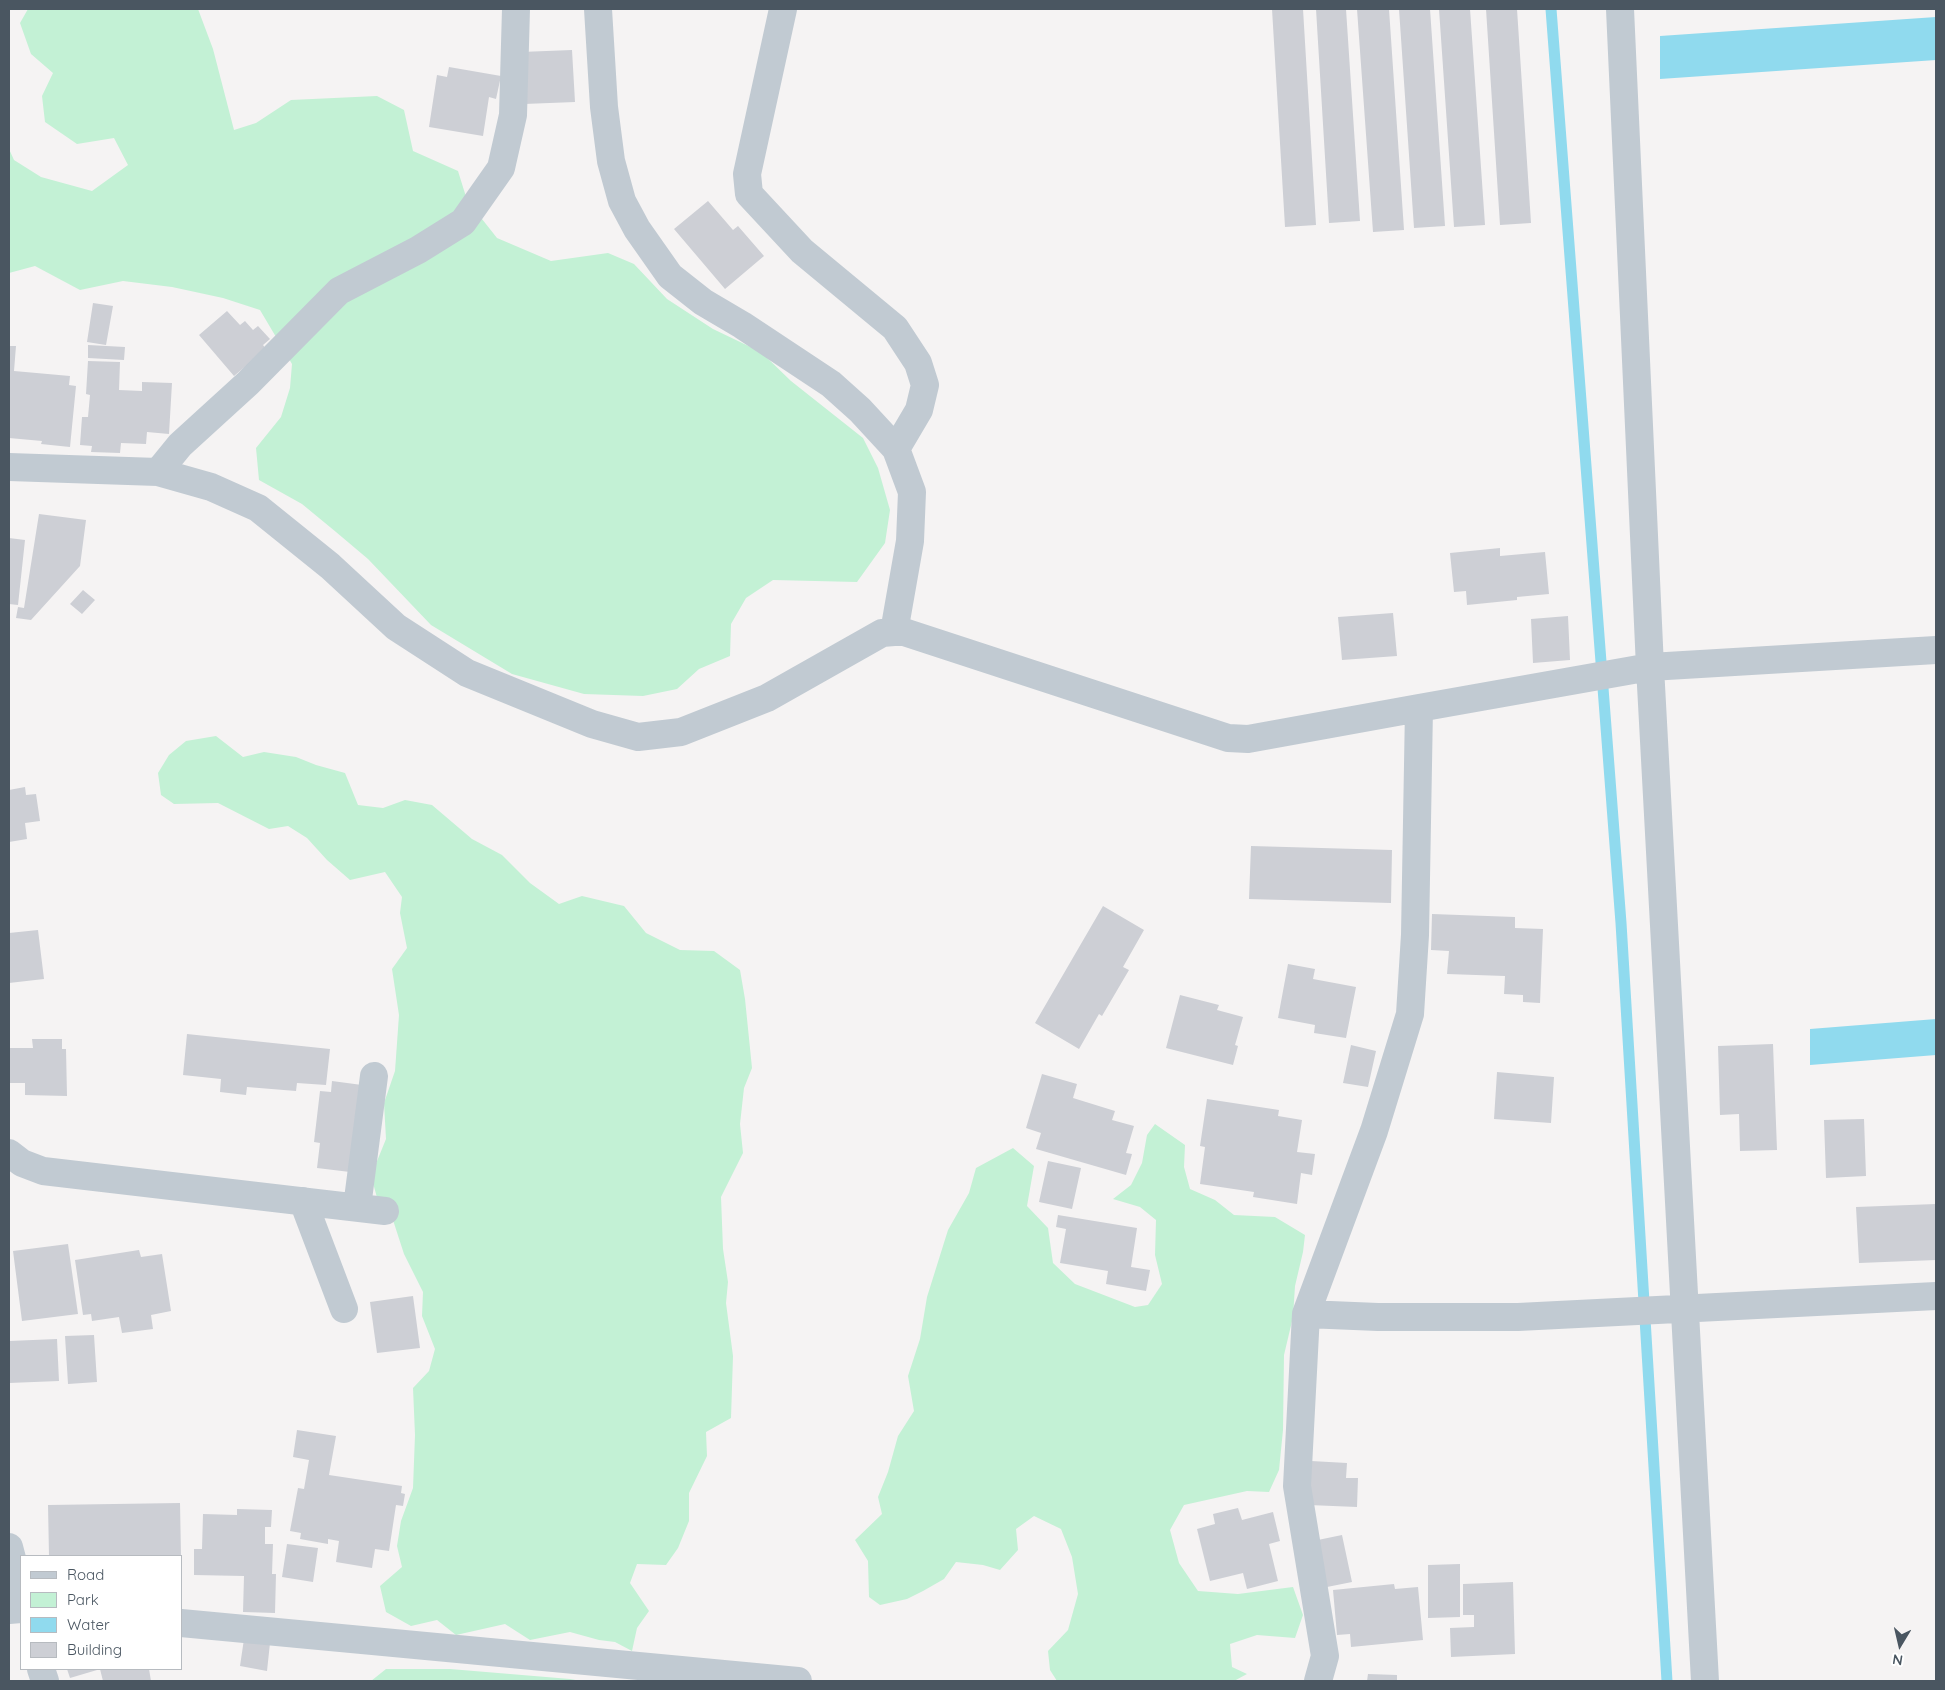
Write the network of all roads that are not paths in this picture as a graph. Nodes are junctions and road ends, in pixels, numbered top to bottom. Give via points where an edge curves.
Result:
1 (516, 9) edge
2 (598, 9) edge
3 (783, 9) edge
4 (1620, 9) edge
5 (896, 449) junction
6 (9, 468) edge
7 (158, 472) junction
8 (894, 632) junction
9 (1936, 650) edge
10 (1650, 667) junction
11 (1419, 708) junction
12 (374, 1076) dead end
13 (9, 1153) edge
14 (303, 1201) junction
15 (356, 1208) junction
16 (385, 1211) dead end
17 (1936, 1296) edge
18 (344, 1309) dead end
19 (1684, 1310) junction
20 (1306, 1314) junction
21 (9, 1547) edge
22 (20, 1589) edge
23 (182, 1623) edge
24 (798, 1681) edge
25 (1318, 1681) edge
26 (1705, 1681) edge

1 - 7 street via 513,115 501,168 463,222 418,250 339,291 180,445
2 - 5 street via 611,161 622,201 637,229 670,276 703,302 831,384
3 - 5 street via 747,174 749,194 802,251 896,328 918,363 925,385 919,410
4 - 10 street
5 - 8 street via 912,492 910,541
6 - 7 street
7 - 8 street via 211,487 258,508 330,566 396,627 467,673 592,724 638,737 682,732 767,698 882,633
8 - 11 street via 904,632 1228,738 1248,739
9 - 10 street
10 - 11 street
10 - 19 street
11 - 20 street via 1415,935 1410,1014 1374,1131
12 - 15 street
13 - 14 street via 22,1163 43,1170
14 - 15 street
14 - 18 street
15 - 16 street
17 - 19 street
19 - 20 street via 1518,1317
19 - 26 street
20 - 25 street via 1296,1486 1325,1656
21 - 22 street
23 - 24 street

